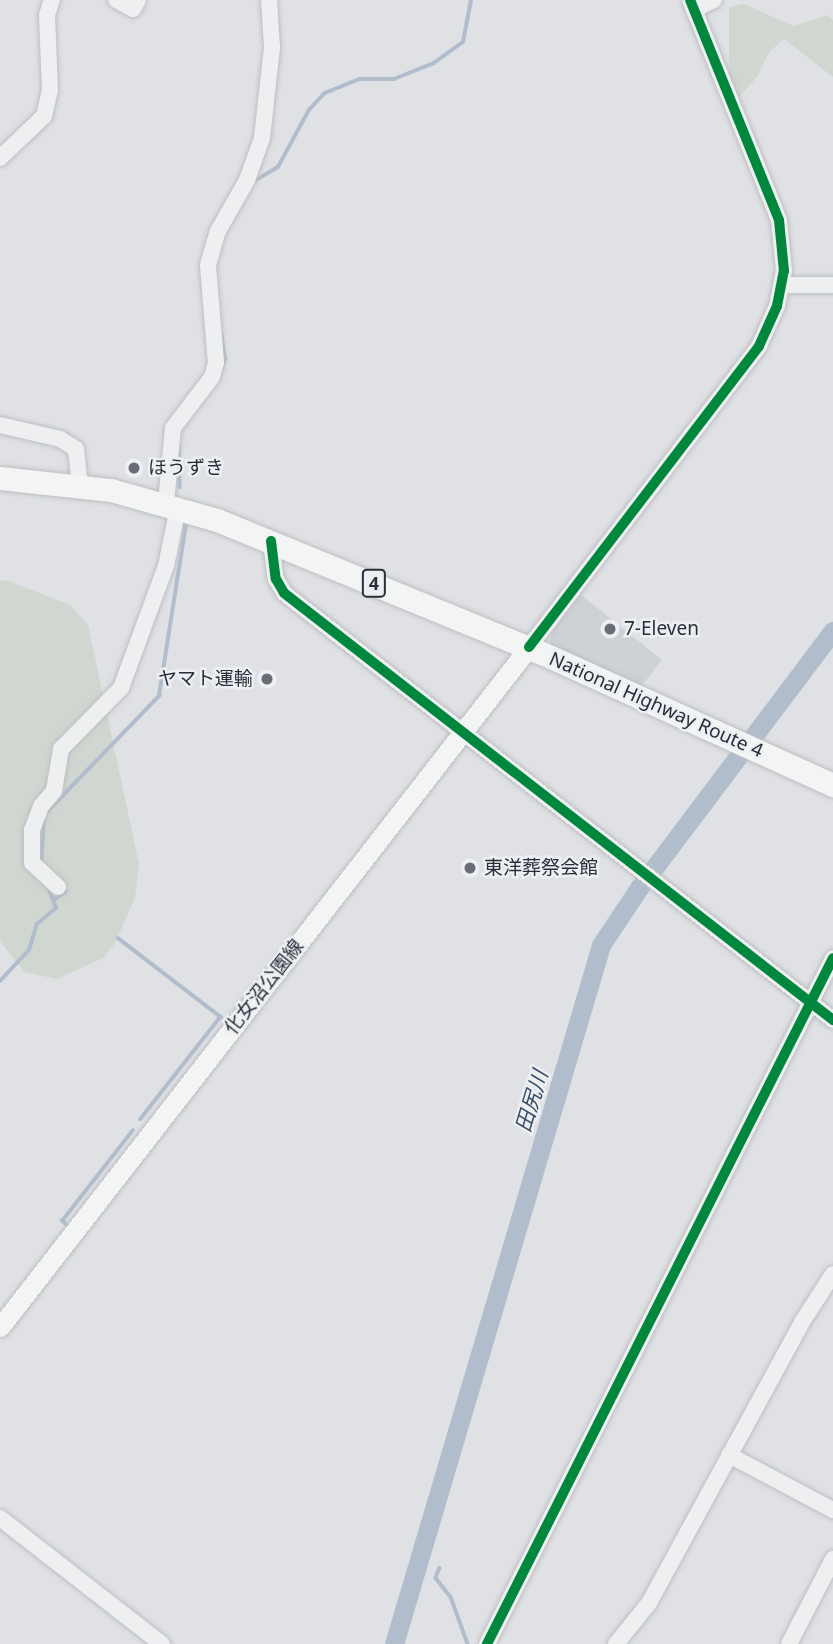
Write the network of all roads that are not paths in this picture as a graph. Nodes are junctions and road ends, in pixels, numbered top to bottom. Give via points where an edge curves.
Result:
1 (52, 0) edge
2 (116, 0) edge
3 (138, 0) edge
4 (269, 0) edge
5 (714, 0) edge
6 (692, 5) edge
7 (0, 158) edge
8 (782, 285) junction
9 (833, 285) edge
10 (0, 425) edge
11 (0, 478) edge
12 (80, 487) junction
13 (172, 505) junction
14 (271, 541) junction
15 (528, 648) junction
16 (461, 731) junction
17 (833, 785) edge
18 (58, 887) dead end
19 (833, 958) edge
20 (809, 1005) junction
21 (833, 1020) edge
22 (833, 1274) edge
23 (0, 1327) edge
24 (729, 1455) junction
25 (833, 1510) edge
26 (0, 1518) edge
27 (833, 1559) edge
28 (162, 1644) edge
29 (487, 1644) edge
30 (616, 1644) edge
31 (789, 1644) edge

1 - 7 street via 47,15 50,90 44,116
2 - 3 street via 133,9
4 - 13 street via 272,47 262,138 247,180 218,231 208,265 216,363 212,377 173,428
5 - 6 street
6 - 8 street via 779,220 784,245
8 - 9 street
8 - 15 street via 759,346
10 - 12 street via 60,439 76,449
11 - 12 highway, National Highway Route 4 / 4
12 - 13 highway, National Highway Route 4 / 4
13 - 14 highway, National Highway Route 4 / 4
13 - 18 street via 166,566 121,688 61,749 54,791 41,806 32,830 32,863
14 - 15 highway, National Highway Route 4 / 4
14 - 16 street via 276,579 284,593
15 - 16 main road, 化女沼公園線
15 - 17 highway, National Highway Route 4 / 4
16 - 20 street
16 - 23 main road, 化女沼公園線
19 - 20 street
20 - 21 street
20 - 29 street
22 - 24 street
24 - 25 street
24 - 30 street via 649,1603
26 - 28 street
27 - 31 street

